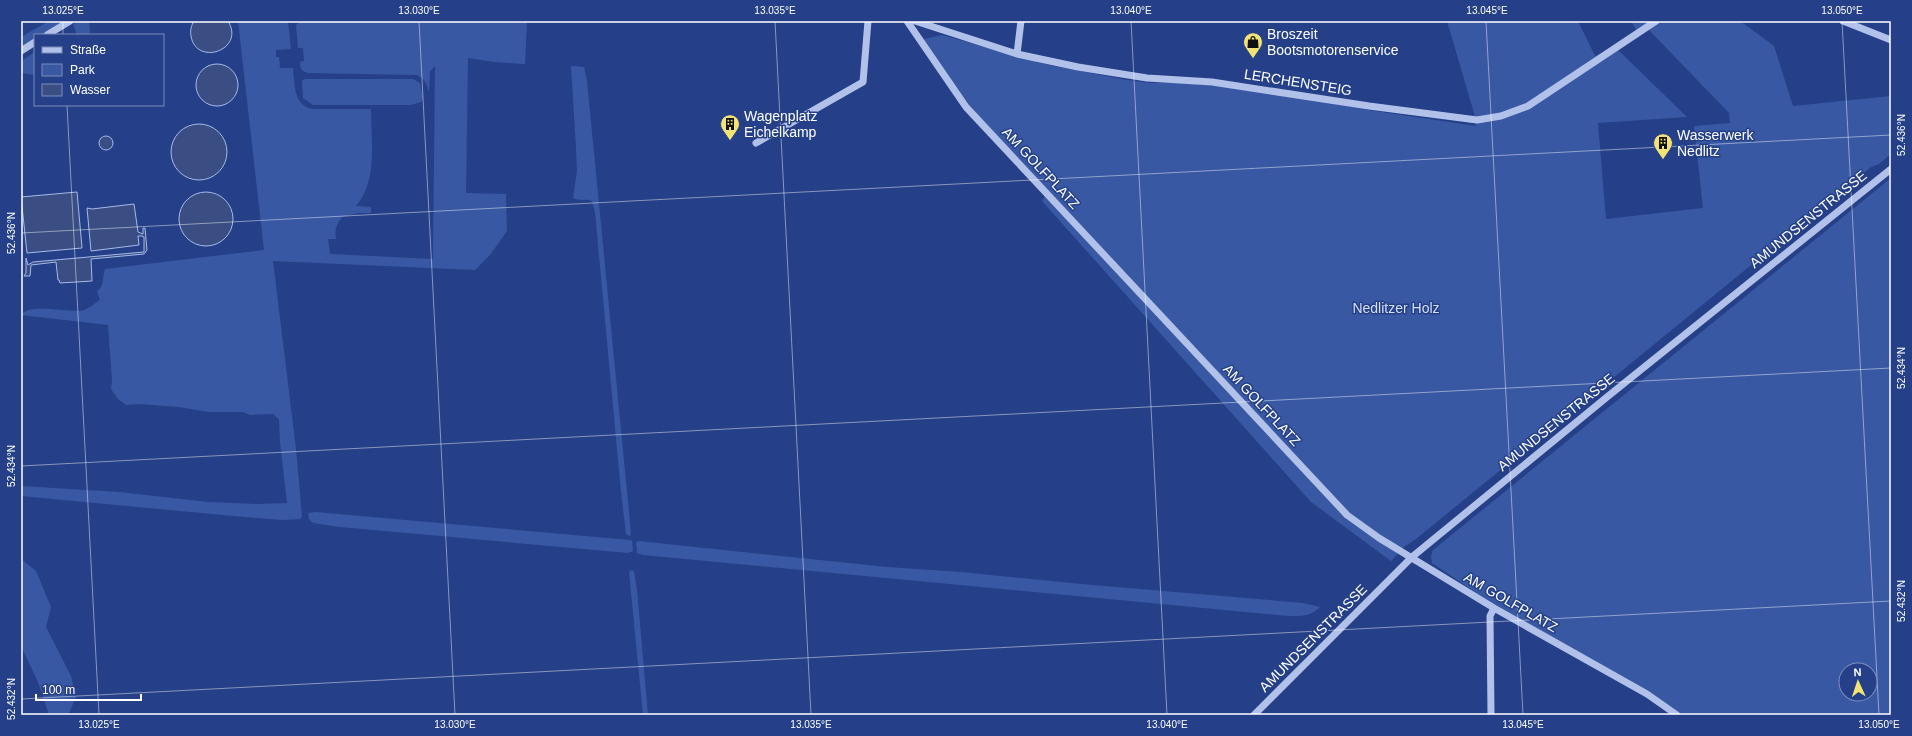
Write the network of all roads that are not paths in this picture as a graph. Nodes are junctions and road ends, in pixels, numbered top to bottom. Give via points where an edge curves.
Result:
1 (70, 21) edge
2 (868, 21) edge
3 (906, 21) edge
4 (915, 21) edge
5 (1021, 21) edge
6 (1656, 21) edge
7 (1843, 21) edge
8 (49, 34) edge
9 (1891, 40) edge
10 (34, 43) edge
11 (21, 51) edge
12 (1017, 54) junction
13 (756, 143) dead end
14 (1891, 169) edge
15 (1412, 557) junction
16 (1494, 608) junction
17 (1254, 715) edge
18 (1491, 715) edge
19 (1677, 715) edge

1 - 8 street
2 - 13 street via 863,82
3 - 15 street, AM GOLFPLATZ via 966,107 1347,515
4 - 12 street, LERCHENSTEIG
5 - 12 street
6 - 12 street, LERCHENSTEIG via 1528,106 1501,116 1477,120 1212,82 1147,78
7 - 9 street
10 - 11 street
14 - 15 street, AMUNDSENSTRASSE
15 - 16 street, AM GOLFPLATZ
15 - 17 street, AMUNDSENSTRASSE
16 - 18 street via 1490,616
16 - 19 street, AM GOLFPLATZ via 1647,694

